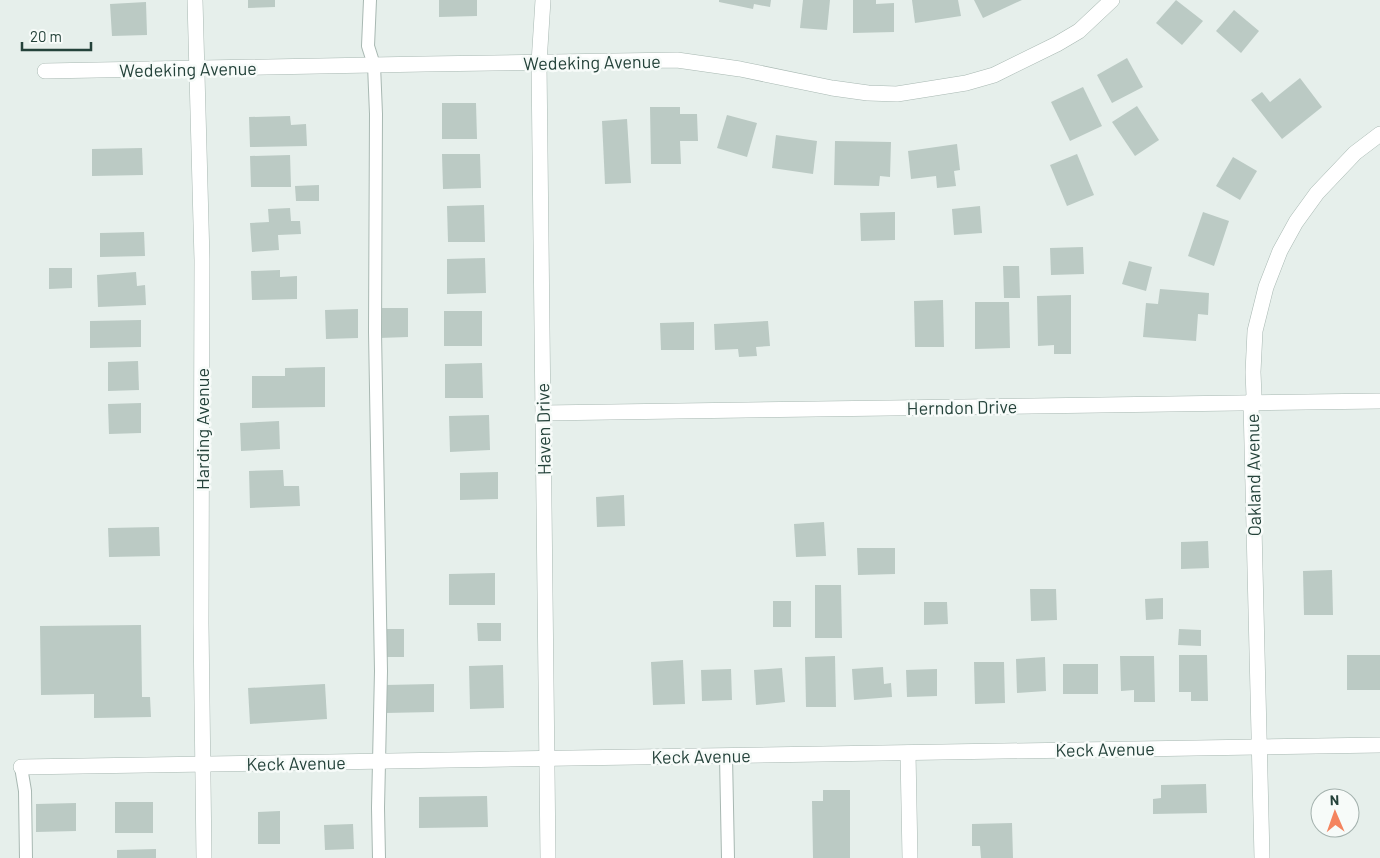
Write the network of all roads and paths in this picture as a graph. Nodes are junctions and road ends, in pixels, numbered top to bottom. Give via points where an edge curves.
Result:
1 (195, 0) edge
2 (370, 0) edge
3 (542, 0) edge
4 (1112, 0) edge
5 (539, 63) junction
6 (374, 65) junction
7 (196, 69) junction
8 (45, 72) dead end
9 (1380, 134) edge
10 (1380, 401) edge
11 (1251, 403) junction
12 (544, 413) junction
13 (1380, 745) edge
14 (1259, 747) junction
15 (908, 753) junction
16 (726, 756) junction
17 (546, 758) junction
18 (379, 762) junction
19 (202, 764) junction
20 (21, 767) joint
21 (26, 858) edge
22 (204, 858) edge
23 (379, 858) edge
24 (548, 858) edge
25 (728, 858) edge
26 (910, 858) edge
27 (1262, 858) edge

1 - 7 street, Harding Avenue
2 - 6 lane via 368,46
3 - 5 street, Haven Drive
4 - 5 street, Wedeking Avenue via 1078,31 994,75 897,94 832,88 677,60
5 - 6 street, Wedeking Avenue
5 - 12 street, Haven Drive
6 - 7 street, Wedeking Avenue
6 - 18 lane via 381,671
7 - 8 street, Wedeking Avenue
7 - 19 street, Harding Avenue via 202,260
9 - 11 street, Oakland Avenue via 1355,153 1317,193 1280,251 1266,287 1255,331 1254,396
10 - 11 street, Herndon Drive
11 - 12 street, Herndon Drive
11 - 14 street, Oakland Avenue
12 - 17 street, Haven Drive
13 - 14 street, Keck Avenue
14 - 15 street, Keck Avenue
14 - 27 street, Oakland Avenue
15 - 16 street, Keck Avenue
15 - 26 street
16 - 17 street, Keck Avenue
16 - 25 lane
17 - 18 street, Keck Avenue
17 - 24 street, Haven Drive
18 - 19 street, Keck Avenue
18 - 23 lane
19 - 20 street, Keck Avenue
19 - 22 street, Harding Avenue
20 - 21 lane via 25,791

